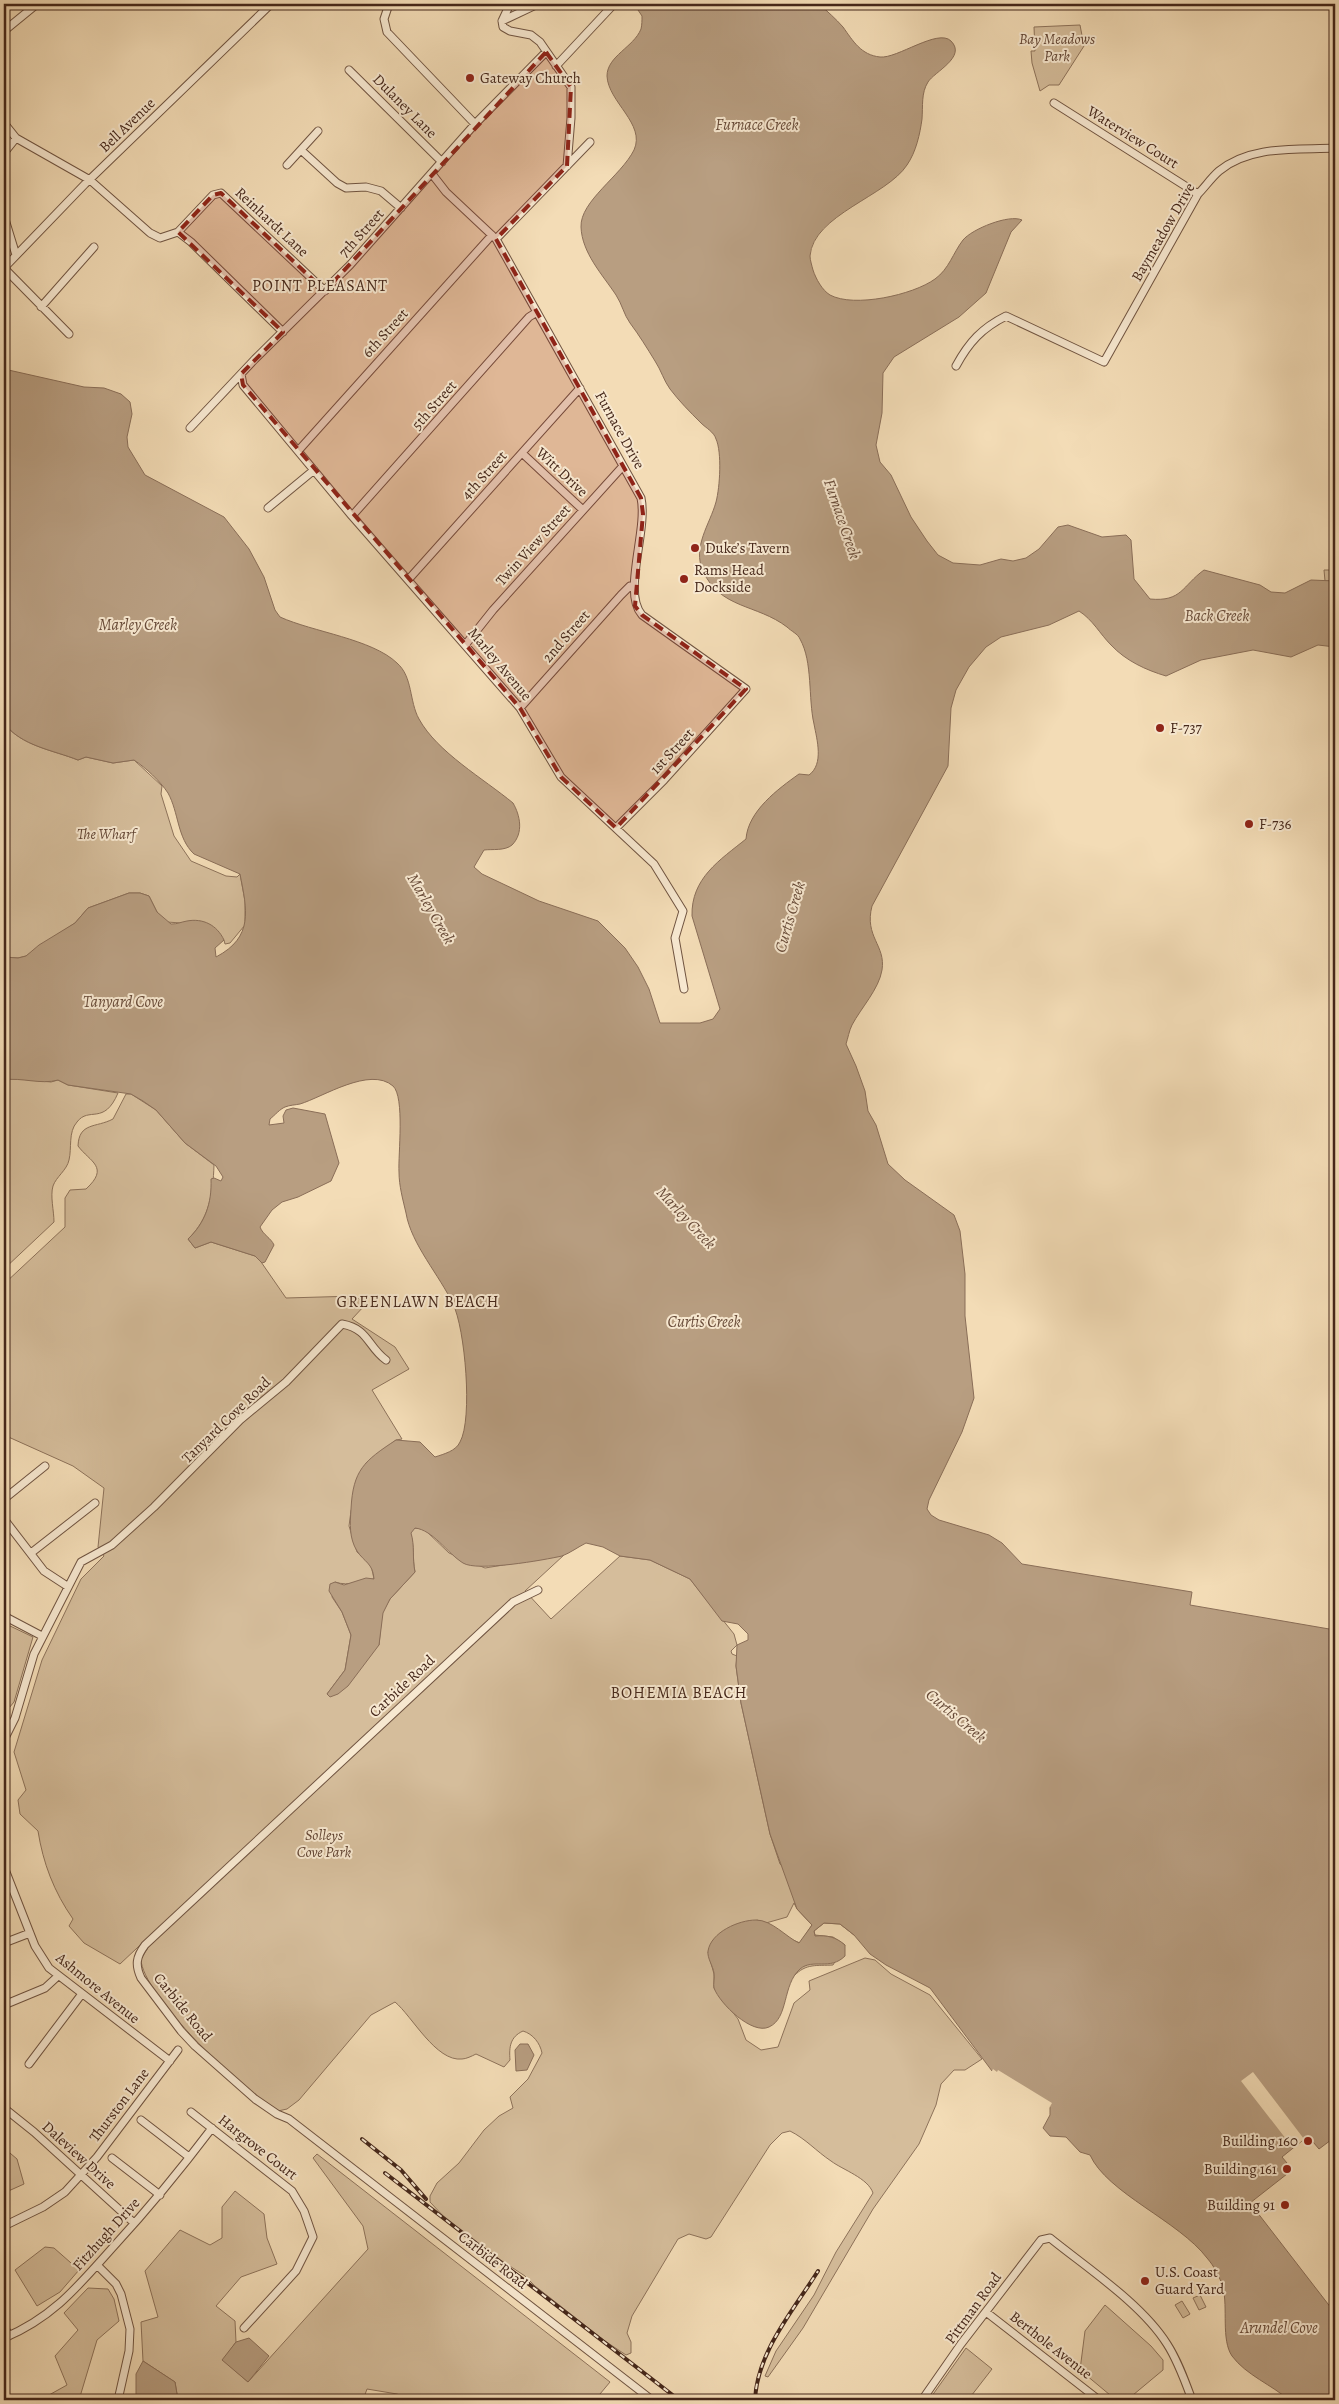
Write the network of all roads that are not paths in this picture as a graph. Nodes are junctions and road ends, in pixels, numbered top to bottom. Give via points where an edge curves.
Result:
1 (37, 4) edge
2 (271, 4) edge
3 (389, 4) edge
4 (510, 4) edge
5 (538, 4) edge
6 (614, 4) edge
7 (502, 21) junction
8 (4, 32) edge
9 (546, 52) junction
10 (556, 66) junction
11 (349, 70) dead end
12 (1054, 103) dead end
13 (4, 123) edge
14 (475, 124) junction
15 (318, 131) dead end
16 (16, 138) junction
17 (590, 142) dead end
18 (1335, 148) edge
19 (301, 150) junction
20 (4, 153) edge
21 (442, 162) junction
22 (287, 165) dead end
23 (566, 166) junction
24 (432, 174) junction
25 (90, 180) junction
26 (1198, 194) junction
27 (401, 208) junction
28 (4, 216) edge
29 (178, 232) junction
30 (494, 237) junction
31 (94, 247) dead end
32 (16, 255) junction
33 (4, 268) edge
34 (324, 291) junction
35 (41, 307) junction
36 (537, 312) junction
37 (283, 332) junction
38 (68, 334) dead end
39 (956, 366) dead end
40 (241, 374) junction
41 (580, 388) junction
42 (190, 428) dead end
43 (298, 451) junction
44 (522, 453) junction
45 (623, 466) junction
46 (314, 470) junction
47 (268, 508) dead end
48 (582, 510) junction
49 (352, 516) junction
50 (408, 580) junction
51 (634, 588) junction
52 (466, 644) junction
53 (746, 691) joint
54 (520, 708) junction
55 (616, 828) junction
56 (684, 989) dead end
57 (386, 1360) dead end
58 (45, 1466) dead end
59 (4, 1498) edge
60 (95, 1504) dead end
61 (4, 1519) edge
62 (31, 1553) junction
63 (67, 1586) junction
64 (538, 1590) dead end
65 (4, 1616) edge
66 (42, 1636) junction
67 (4, 1740) edge
68 (4, 1867) edge
69 (6, 1881) edge
70 (30, 1933) junction
71 (4, 1943) edge
72 (58, 1976) junction
73 (81, 1995) junction
74 (4, 2005) edge
75 (178, 2050) dead end
76 (170, 2061) junction
77 (29, 2064) dead end
78 (4, 2108) edge
79 (191, 2112) dead end
80 (141, 2120) dead end
81 (212, 2128) junction
82 (112, 2158) dead end
83 (189, 2158) junction
84 (81, 2175) junction
85 (160, 2195) junction
86 (134, 2224) junction
87 (4, 2226) edge
88 (97, 2265) junction
89 (986, 2312) junction
90 (4, 2326) edge
91 (244, 2328) dead end
92 (6, 2337) edge
93 (118, 2400) edge
94 (652, 2400) edge
95 (922, 2400) edge
96 (1099, 2400) edge
97 (1192, 2400) edge

1 - 8 street
2 - 25 street, Bell Avenue
3 - 14 street via 384,19 387,32
4 - 7 street
5 - 7 street
6 - 10 street
7 - 9 street via 503,27 510,31 531,36 540,42
9 - 10 street
9 - 14 street, 7th Street
10 - 23 street via 571,87 572,96
11 - 21 street, Dulaney Lane
12 - 26 street, Waterview Court
13 - 16 street
14 - 21 street, 7th Street
15 - 19 street
16 - 20 street
16 - 25 street
17 - 23 street, 6th Street
18 - 26 street, Baymeadow Drive via 1263,152 1219,171
19 - 22 street
19 - 27 street via 337,183 346,188 366,187 381,191
21 - 24 street, 7th Street
23 - 30 street, 6th Street
24 - 27 street, 7th Street
24 - 30 street, Furnace Drive via 446,192
25 - 29 street via 150,233 160,238
25 - 32 street, Bell Avenue
26 - 39 street, Baymeadow Drive via 1104,362 1006,316 969,343
27 - 34 street, 7th Street
28 - 32 street
29 - 34 street, Reinhardt Lane via 213,195 221,194
29 - 37 street
30 - 36 street, Furnace Drive
30 - 43 street, 6th Street
31 - 35 street
32 - 33 street, Bell Avenue
33 - 35 street
34 - 37 street, 7th Street
35 - 38 street
36 - 41 street, Furnace Drive
36 - 49 street, 5th Street via 529,316
37 - 40 street, 7th Street
40 - 42 street, 7th Street
40 - 43 street, Marley Avenue via 243,385
41 - 44 street, 4th Street
41 - 45 street, Furnace Drive
43 - 46 street, Marley Avenue
44 - 48 street, Witt Drive
44 - 50 street, 4th Street
45 - 48 street, Twin View Street
45 - 51 street, Furnace Drive via 641,498 643,514
46 - 47 street
46 - 49 street, Marley Avenue
48 - 52 street, Twin View Street
49 - 50 street, Marley Avenue
50 - 52 street, Marley Avenue
51 - 53 street, Furnace Drive via 635,606 642,615 745,687
51 - 54 street, 2nd Street via 630,586 621,595
52 - 54 street, Marley Avenue
53 - 55 street, 1st Street
54 - 55 street, Marley Avenue via 561,777
55 - 56 street, Marley Avenue via 654,864 683,911 674,938
57 - 63 street, Tanyard Cove Road via 358,1328 342,1324 286,1382 240,1420 154,1507 112,1545 85,1559
58 - 59 street
60 - 62 street
61 - 62 street
62 - 63 street via 44,1571
63 - 66 street
64 - 94 street, Carbide Road via 513,1602 145,1945 136,1960 137,1969 181,2031 255,2099 290,2119
65 - 66 street
66 - 67 street via 31,1661 15,1718
68 - 69 street, Ashmore Avenue
69 - 70 street, Ashmore Avenue
70 - 71 street
70 - 72 street, Ashmore Avenue via 40,1957
72 - 73 street, Ashmore Avenue
72 - 74 street via 45,1988
73 - 76 street, Ashmore Avenue
73 - 77 street
75 - 76 street, Thurston Lane
76 - 84 street, Thurston Lane
78 - 84 street, Daleview Drive
79 - 81 street, Hargrove Court
80 - 83 street
81 - 83 street, Fitzhugh Drive
81 - 91 street, Hargrove Court via 292,2191 304,2211 313,2237 296,2271
82 - 85 street
83 - 85 street, Fitzhugh Drive
84 - 86 street, Daleview Drive
84 - 87 street, Thurston Lane via 55,2201
85 - 86 street, Fitzhugh Drive
86 - 88 street, Fitzhugh Drive
88 - 92 street, Fitzhugh Drive via 55,2309 28,2328
88 - 93 street via 119,2289 130,2330 129,2351
89 - 95 street, Pittman Road
89 - 96 street, Berthole Avenue
89 - 97 street, Pittman Road via 1041,2240 1050,2238 1147,2318 1177,2362
90 - 92 street

